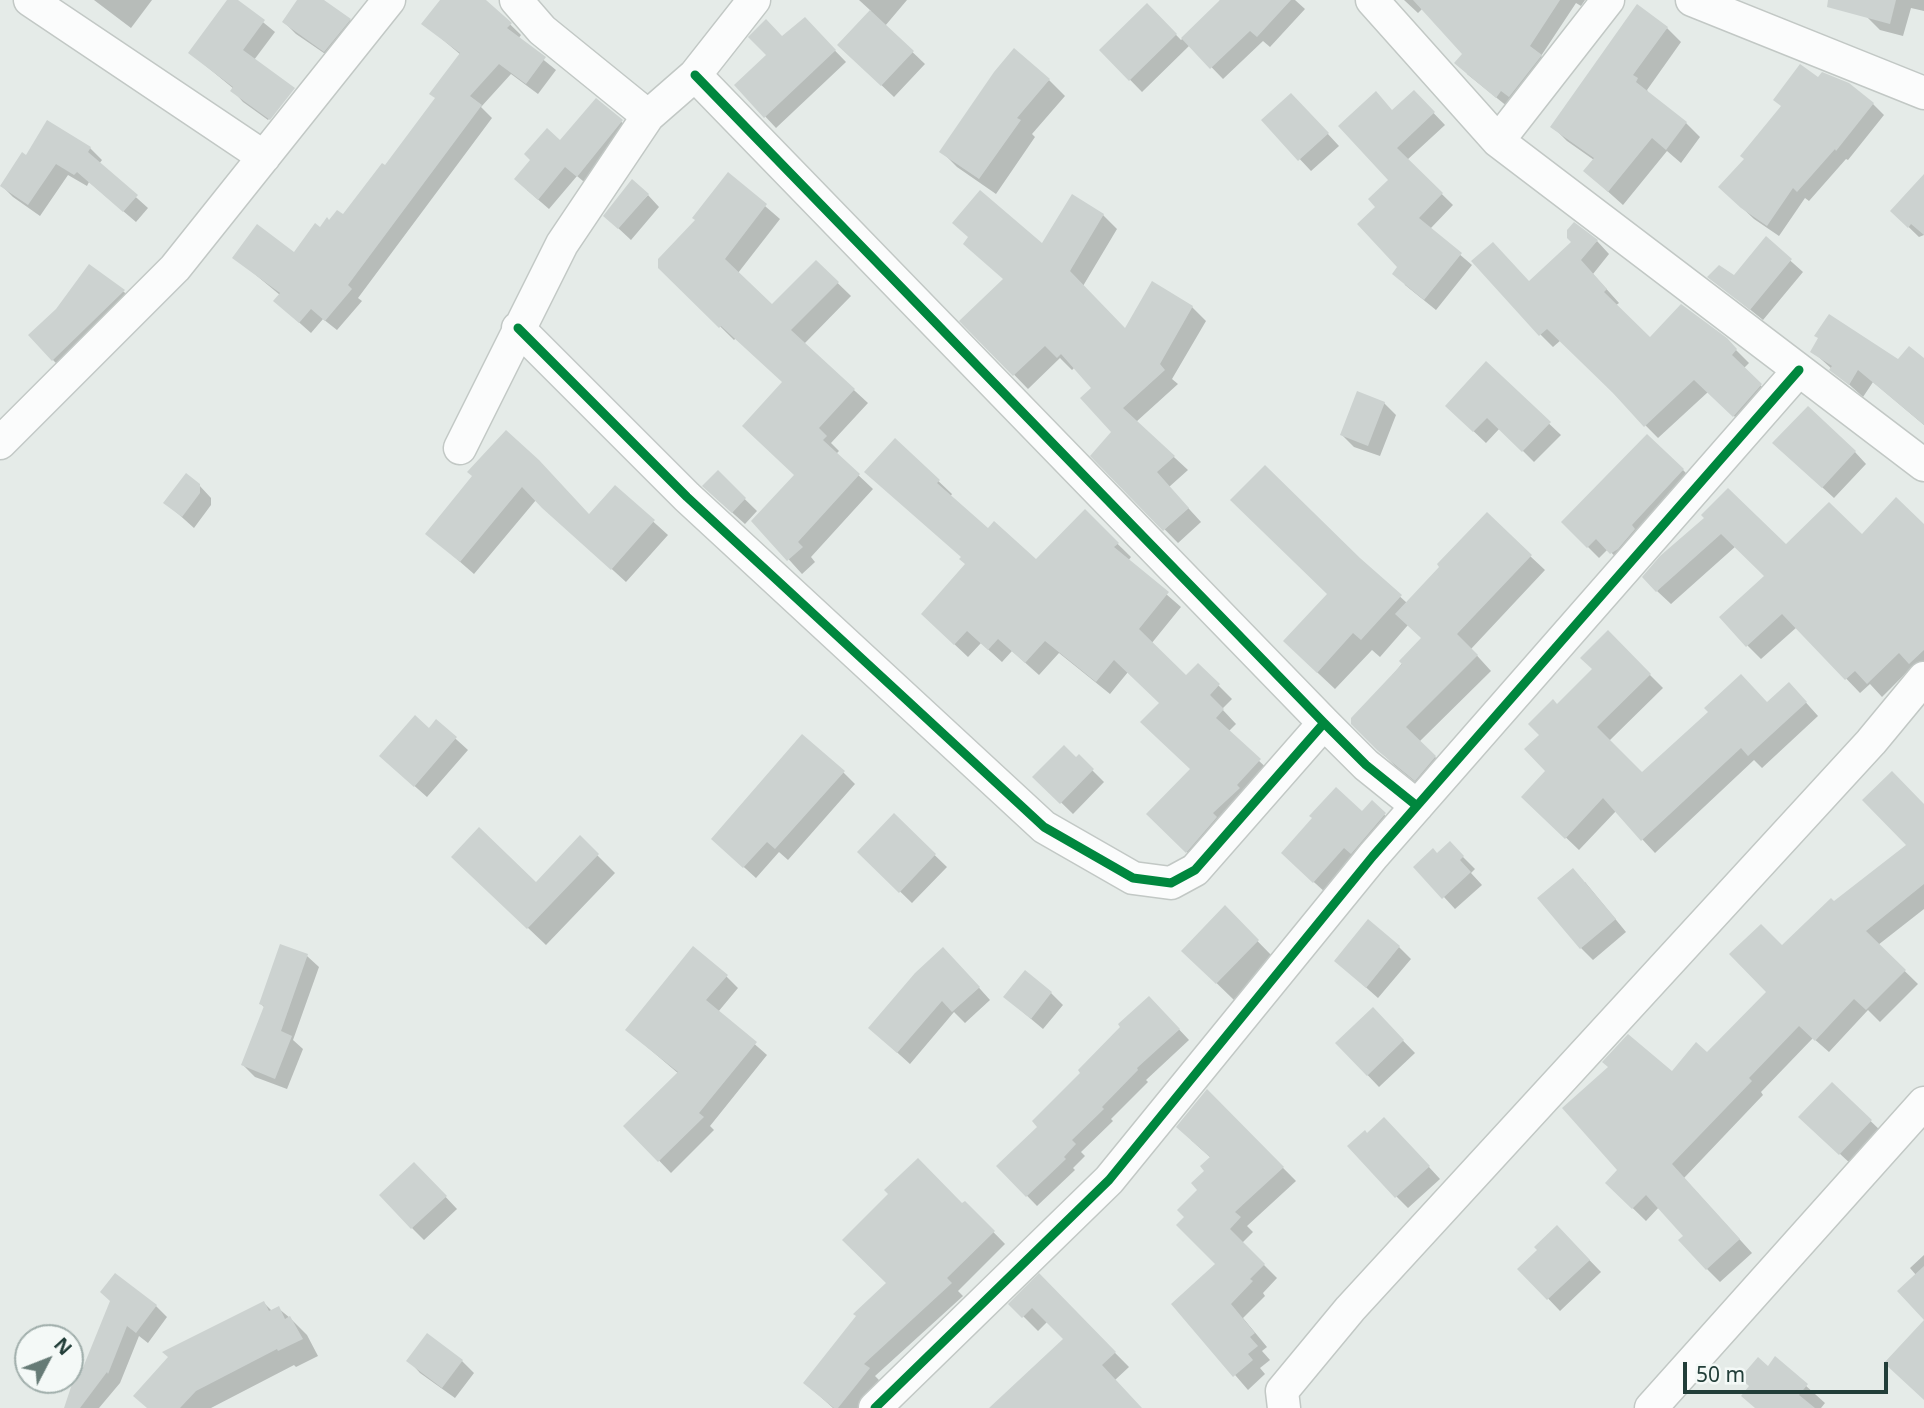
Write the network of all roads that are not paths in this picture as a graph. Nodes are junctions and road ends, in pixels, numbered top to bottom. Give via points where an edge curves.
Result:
1 (30, 0) edge
2 (389, 0) edge
3 (516, 0) edge
4 (754, 0) edge
5 (1372, 0) edge
6 (1608, 0) edge
7 (1692, 0) edge
8 (695, 75) junction
9 (1924, 93) edge
10 (648, 116) junction
11 (1498, 141) junction
12 (264, 157) junction
13 (518, 328) junction
14 (1799, 370) junction
15 (0, 443) edge
16 (460, 448) dead end
17 (1924, 465) edge
18 (1924, 678) edge
19 (1324, 723) junction
20 (1417, 806) junction
21 (1924, 1103) edge
22 (875, 1408) edge
23 (1284, 1408) edge
24 (1651, 1408) edge

1 - 12 street
2 - 12 street
3 - 10 street via 542,30
4 - 8 street
5 - 11 street
6 - 11 street
7 - 9 street
8 - 10 street
8 - 19 street
10 - 13 street via 562,244
11 - 14 street
12 - 15 street via 175,268
13 - 16 street
13 - 19 street via 687,497 1044,827 1133,878 1171,883 1195,870
14 - 17 street
14 - 20 street
18 - 23 street via 1871,742 1350,1309 1282,1391
19 - 20 street
20 - 22 street via 1109,1180
21 - 24 street

